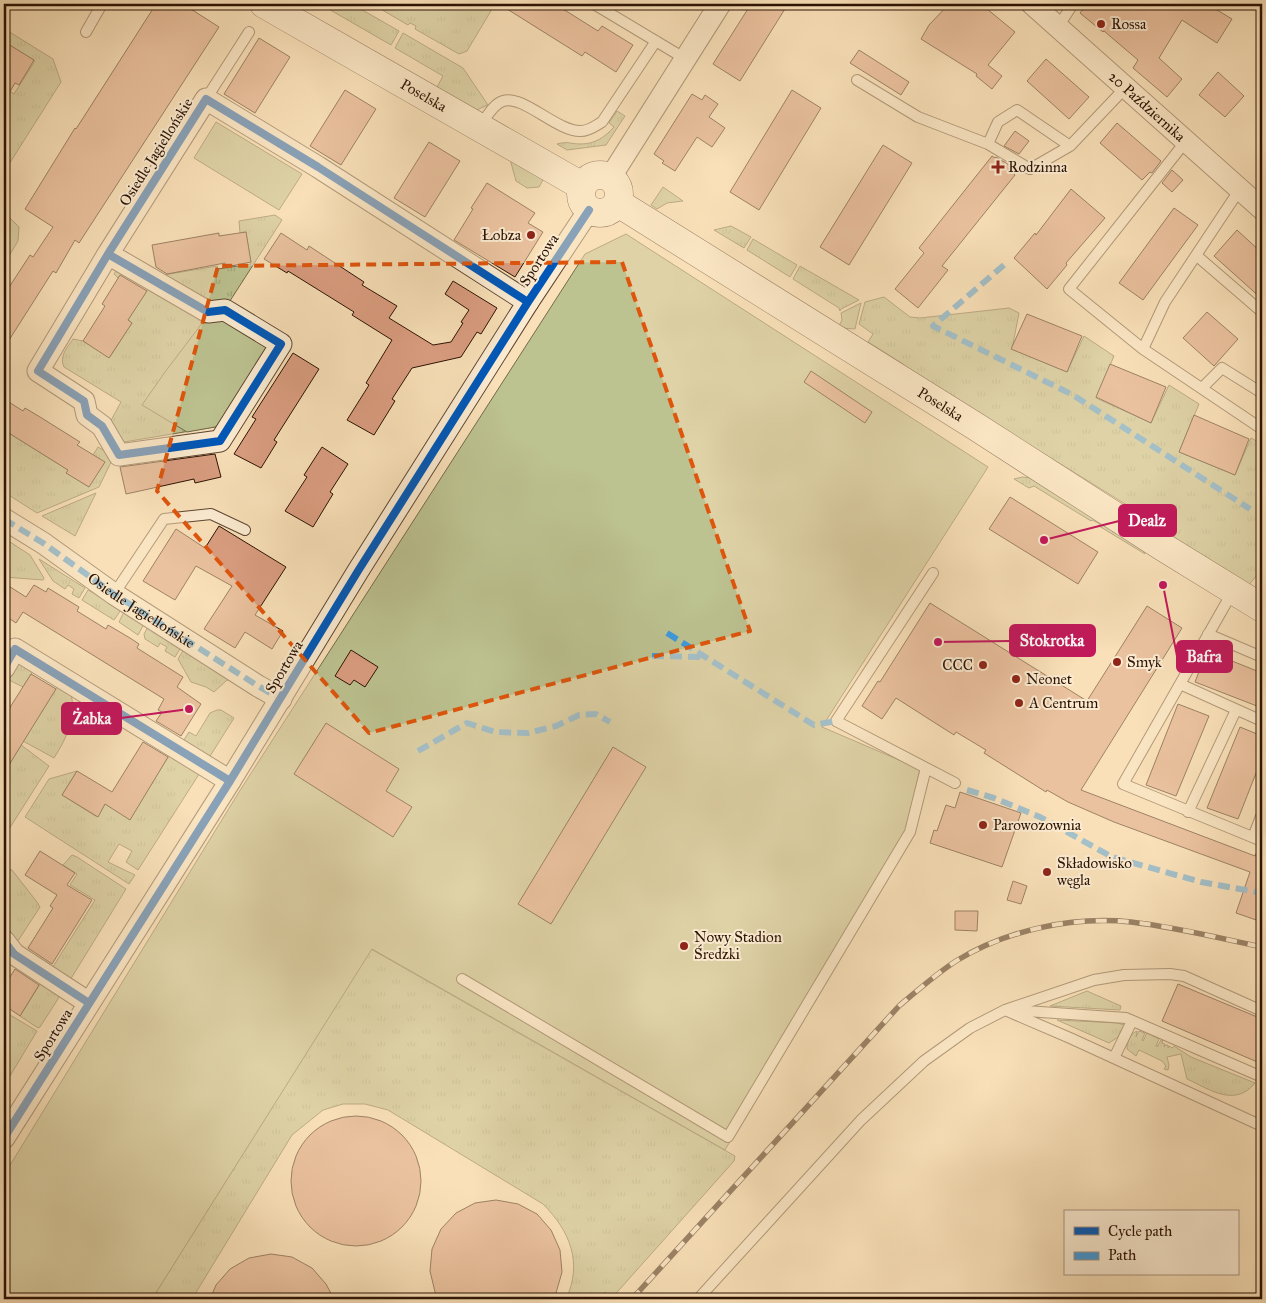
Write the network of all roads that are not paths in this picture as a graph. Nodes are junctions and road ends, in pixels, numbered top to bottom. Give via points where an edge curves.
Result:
1 (102, 4) edge
2 (264, 4) edge
3 (594, 4) edge
4 (720, 4) edge
5 (1032, 4) edge
6 (1073, 4) edge
7 (1058, 27) junction
8 (86, 32) dead end
9 (248, 32) dead end
10 (656, 41) junction
11 (684, 58) junction
12 (857, 80) dead end
13 (1126, 87) junction
14 (206, 99) junction
15 (480, 126) junction
16 (1186, 141) junction
17 (988, 144) junction
18 (1070, 146) junction
19 (1240, 189) junction
20 (614, 190) junction
21 (586, 198) junction
22 (1262, 209) edge
23 (108, 254) junction
24 (1197, 256) junction
25 (528, 302) junction
26 (1262, 312) edge
27 (1143, 348) junction
28 (1202, 388) junction
29 (1262, 392) edge
30 (1262, 429) edge
31 (4, 518) edge
32 (245, 530) dead end
33 (933, 573) dead end
34 (1234, 590) junction
35 (114, 594) junction
36 (1262, 608) edge
37 (1208, 634) junction
38 (1262, 657) edge
39 (4, 668) edge
40 (1180, 684) junction
41 (281, 699) junction
42 (1236, 710) junction
43 (1262, 721) edge
44 (926, 768) junction
45 (230, 781) junction
46 (955, 783) dead end
47 (1188, 812) junction
48 (1262, 814) edge
49 (1258, 839) edge
50 (4, 941) edge
51 (462, 979) dead end
52 (89, 1003) junction
53 (1005, 1010) junction
54 (1262, 1011) edge
55 (1132, 1021) junction
56 (1114, 1058) junction
57 (1262, 1077) edge
58 (1262, 1126) edge
59 (4, 1138) edge
60 (698, 1299) edge

1 - 8 lane
2 - 15 street, Poselska
3 - 10 lane
4 - 11 street
5 - 7 street, 20 Października
6 - 7 lane
7 - 13 street, 20 Października
9 - 14 lane
10 - 11 lane
10 - 15 lane via 602,122 590,129 566,129 517,102 504,100 495,106
11 - 20 street
12 - 17 lane via 918,117
13 - 16 street, 20 Października
13 - 18 lane
14 - 23 street, Osiedle Jagiellońskie
14 - 25 street, Osiedle Jagiellońskie
15 - 21 street, Poselska
16 - 19 street, 20 Października
16 - 27 lane via 1069,289
17 - 18 lane via 1030,169
17 - 18 lane via 998,122 1017,110
19 - 22 street, 20 Października
19 - 24 lane
20 - 21 street via 602,175 594,176 587,179
20 - 21 street via 613,210 605,213 596,214
20 - 34 street, Poselska
21 - 25 street, Sportowa
23 - 23 street, Osiedle Jagiellońskie via 38,371 84,402 87,415 102,426 119,455 220,441 281,344 225,310 208,312
24 - 26 lane
24 - 27 lane via 1165,302
25 - 41 street, Sportowa
27 - 28 lane
28 - 29 lane via 1222,368
28 - 30 lane
31 - 35 street, Osiedle Jagiellońskie
32 - 35 lane via 211,514 164,519
33 - 44 lane via 836,721
34 - 36 street, Poselska
34 - 37 lane
35 - 41 street, Osiedle Jagiellońskie
37 - 38 lane
37 - 40 lane
39 - 45 street via 15,649
40 - 42 lane
40 - 47 lane via 1123,784
41 - 45 street, Sportowa
42 - 43 lane
42 - 47 lane
44 - 46 lane
44 - 51 lane via 910,832 728,1137
45 - 52 street, Sportowa
47 - 49 lane
48 - 49 lane
50 - 52 street via 14,954
52 - 59 street, Sportowa
53 - 54 lane via 1094,980 1124,975 1170,974 1184,976
53 - 55 lane
53 - 56 lane
53 - 60 lane via 970,1028 924,1061 861,1120
55 - 56 lane
55 - 57 lane
56 - 58 lane

